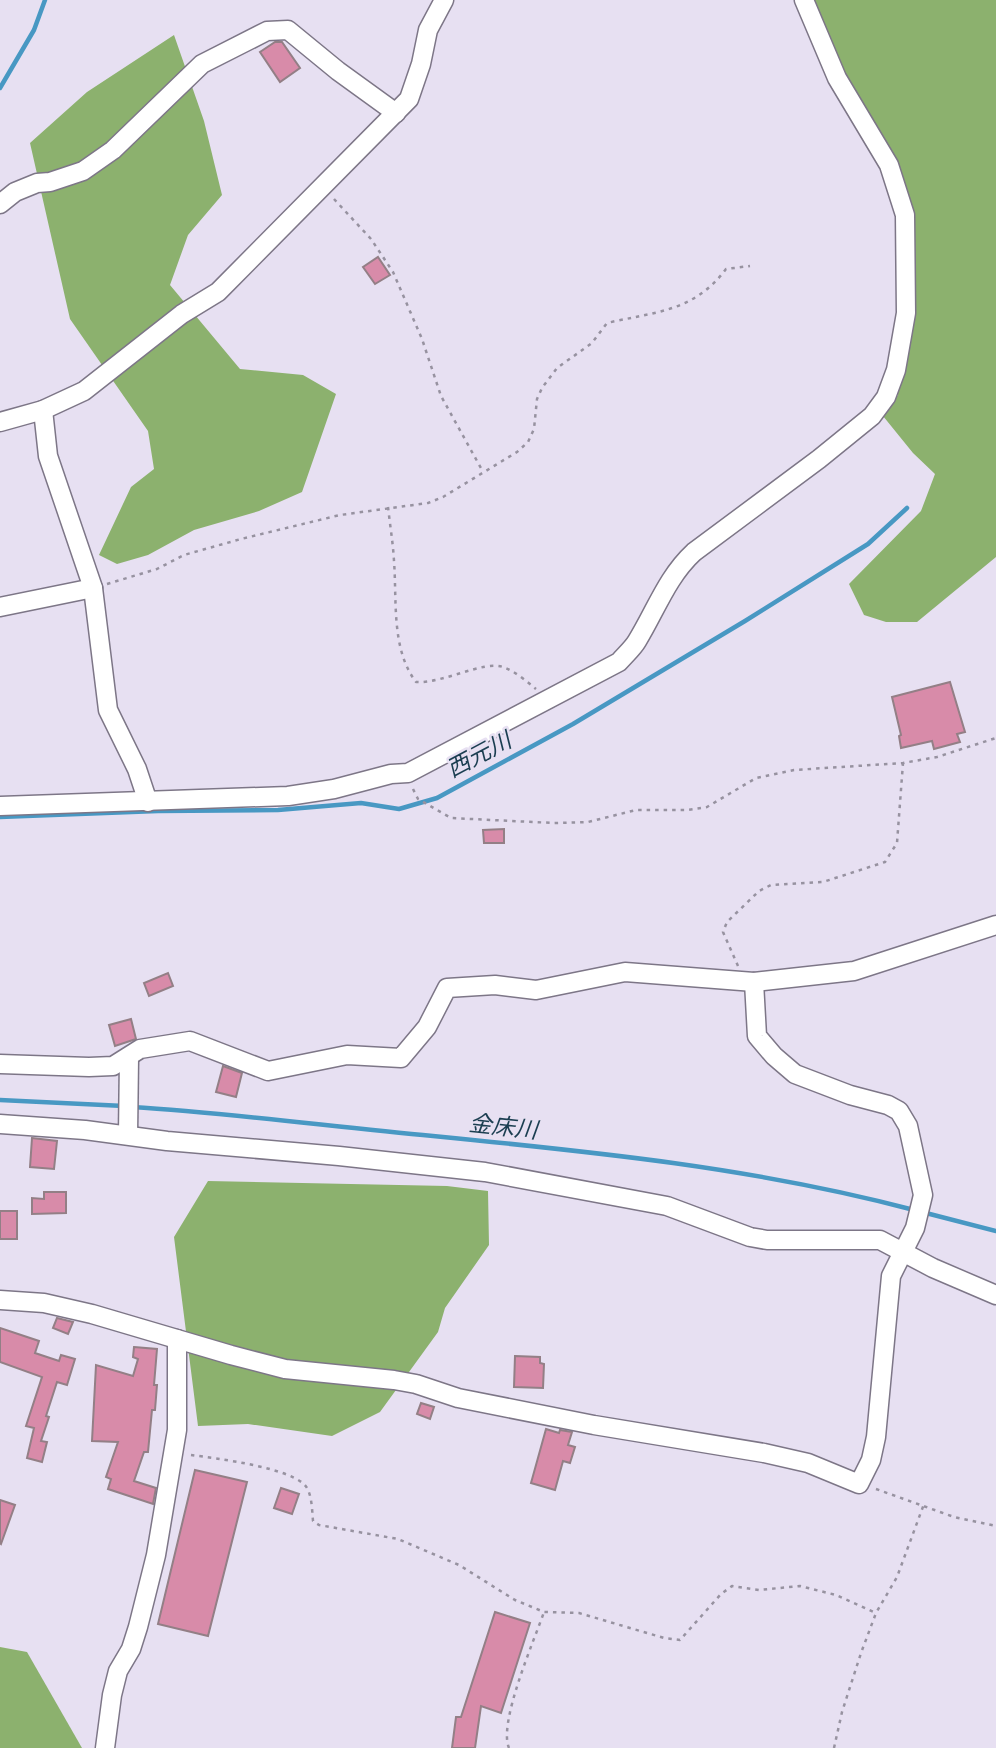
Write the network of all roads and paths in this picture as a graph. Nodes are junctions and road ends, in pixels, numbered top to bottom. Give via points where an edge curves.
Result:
1 (444, 0) edge
2 (804, 0) edge
3 (396, 113) junction
4 (322, 186) junction
5 (0, 204) edge
6 (750, 266) dead end
7 (43, 410) junction
8 (0, 422) edge
9 (482, 472) junction
10 (388, 507) junction
11 (93, 588) junction
12 (0, 607) edge
13 (550, 699) junction
14 (996, 738) edge
15 (903, 763) junction
16 (413, 789) dead end
17 (148, 802) junction
18 (0, 806) edge
19 (996, 925) edge
20 (750, 982) junction
21 (129, 1058) junction
22 (0, 1064) edge
23 (0, 1124) edge
24 (128, 1129) junction
25 (904, 1252) junction
26 (996, 1295) edge
27 (0, 1300) edge
28 (177, 1339) junction
29 (174, 1452) junction
30 (859, 1484) junction
31 (924, 1504) junction
32 (996, 1526) edge
33 (544, 1612) junction
34 (876, 1613) junction
35 (105, 1748) edge
36 (509, 1748) edge
37 (834, 1748) edge

1 - 3 street via 428,30 409,99
2 - 13 street via 837,78 888,165 905,215 906,313 893,379 872,416 679,566 636,643 619,662
3 - 4 street
3 - 5 street via 288,30 267,31 202,64 113,150 83,171 37,183
4 - 7 street via 218,292 182,314 84,391
4 - 9 path via 372,239 393,272 442,396
6 - 9 path via 726,269 681,307 607,323 593,343 557,368 542,388 528,442
7 - 8 street
7 - 11 street via 48,456
9 - 10 path via 436,500
10 - 11 path via 184,555 157,569
10 - 13 path via 398,632 416,682 428,683 494,664 506,667
11 - 12 street
11 - 17 street via 108,710
13 - 17 street via 408,773 288,796
14 - 15 path
15 - 16 path via 794,770 756,778 707,807 636,810 588,822 451,818 418,799
15 - 20 path via 897,843 885,862 823,882 771,885 727,922 723,932
17 - 18 street
19 - 20 street via 853,971
20 - 21 street via 625,972 536,990 495,985 447,988 427,1027 401,1058 347,1055 268,1071 190,1041 147,1047
20 - 25 street via 757,1036 774,1056 795,1074 888,1105 899,1111 908,1126 923,1195
21 - 22 street via 100,1067
21 - 24 street
23 - 24 street
24 - 25 street via 485,1172 667,1206 750,1237 869,1239
25 - 26 street
25 - 30 street via 891,1276 876,1437
27 - 28 street via 44,1303
28 - 29 street
28 - 30 street via 285,1369 394,1380 458,1398 594,1425 764,1453 808,1463
29 - 33 path via 251,1464 297,1478 306,1486 313,1521 319,1525 398,1539 459,1565 515,1600
29 - 35 street via 156,1555 131,1649 118,1671
30 - 31 path
31 - 32 path via 954,1517
31 - 34 path via 891,1590
33 - 34 path via 579,1613 680,1640 732,1586 759,1590 800,1586 836,1595
33 - 36 path via 508,1717
34 - 37 path

